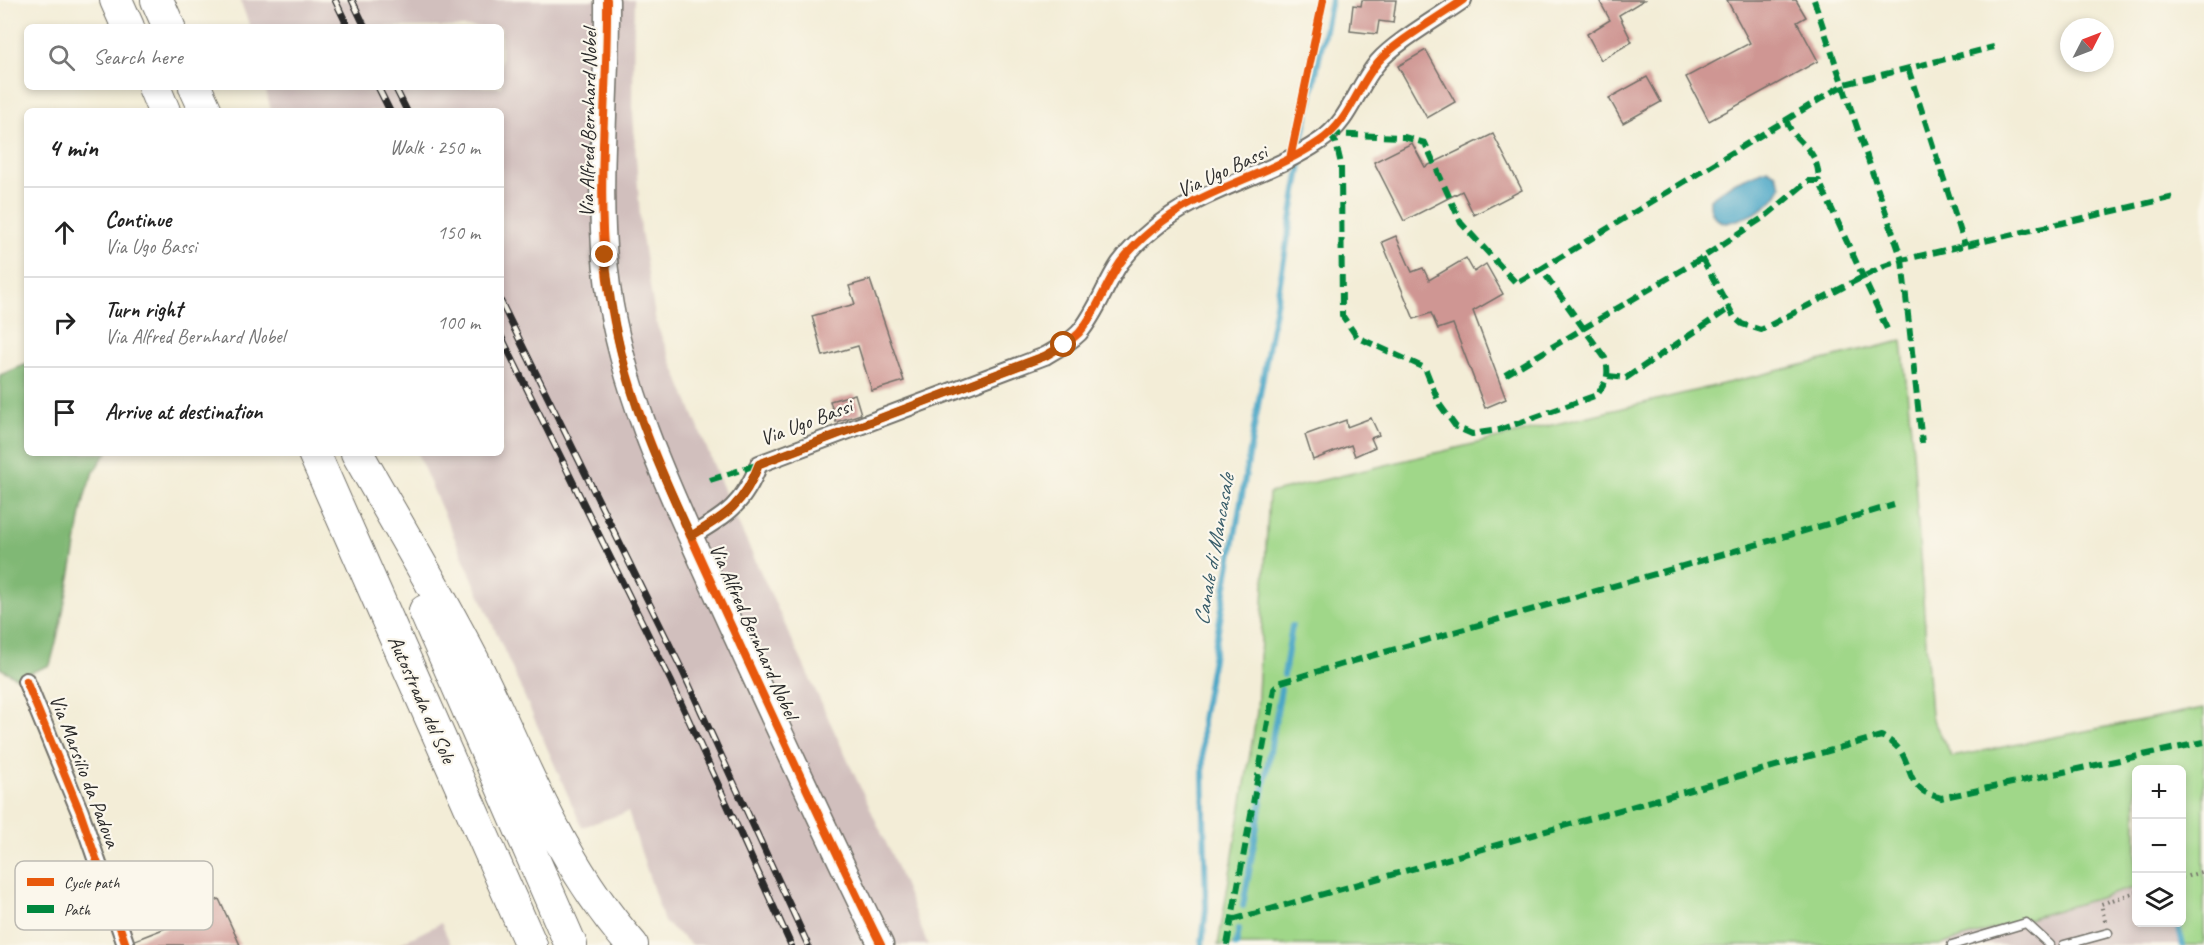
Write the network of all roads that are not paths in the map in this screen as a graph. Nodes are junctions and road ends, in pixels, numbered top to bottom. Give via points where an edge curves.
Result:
1 (116, 0) edge
2 (158, 0) edge
3 (607, 0) edge
4 (1463, 0) edge
5 (127, 24) edge
6 (168, 24) edge
7 (155, 90) edge
8 (196, 90) edge
9 (163, 108) edge
10 (205, 108) edge
11 (315, 456) edge
12 (357, 456) edge
13 (358, 456) edge
14 (691, 536) junction
15 (26, 681) dead end
16 (422, 701) junction
17 (97, 861) edge
18 (121, 930) edge
19 (2108, 933) road end
20 (126, 945) edge
21 (509, 945) edge
22 (531, 945) edge
23 (571, 945) edge
24 (632, 945) edge
25 (881, 945) edge
26 (1952, 945) edge
27 (2050, 945) edge
28 (2064, 945) edge

1 - 5 highway
2 - 6 highway
3 - 14 street, Via Alfred Bernhard Nobel via 604,223 608,287 620,351 645,431
4 - 14 street, Via Ugo Bassi via 1380,59 1343,121 1320,141 1290,159 1199,200 1153,229 1120,263 1092,314 1064,345 1045,356 759,464 750,487 736,506
7 - 9 highway
8 - 10 highway
11 - 16 highway, Autostrada del Sole
12 - 23 highway, Autostrada del Sole
13 - 24 highway via 473,660 548,824 612,923
14 - 25 street, Via Alfred Bernhard Nobel
15 - 17 street, Via Marsilio da Padova
16 - 21 highway
16 - 22 highway, Autostrada del Sole
18 - 20 street, Via Marsilio da Padova
19 - 28 lane
26 - 27 lane via 2026,923

